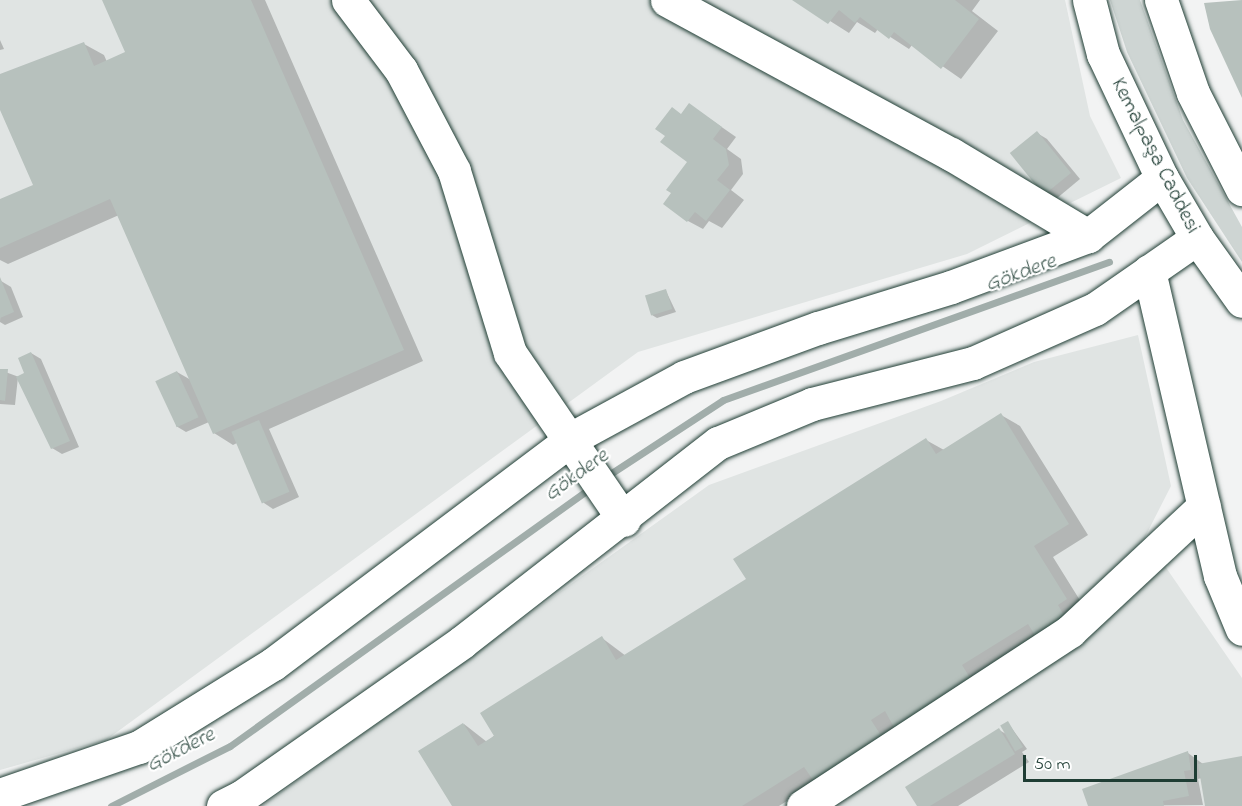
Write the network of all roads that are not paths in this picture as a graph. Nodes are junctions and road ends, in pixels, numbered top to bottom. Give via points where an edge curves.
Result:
1 (348, 0) edge
2 (667, 0) edge
3 (1089, 0) edge
4 (1161, 0) edge
5 (1161, 178) junction
6 (1242, 189) edge
7 (1088, 236) junction
8 (1197, 238) junction
9 (1149, 271) junction
10 (1242, 301) edge
11 (568, 442) junction
12 (1204, 506) junction
13 (624, 520) junction
14 (1242, 630) edge
15 (0, 795) edge
16 (223, 806) edge
17 (803, 806) edge

1 - 11 street via 401,70 454,171 510,353
2 - 7 street via 951,154
3 - 5 street, Kemalpaşa Caddesi via 1103,54
4 - 6 street via 1193,93
5 - 7 street
5 - 8 street, Kemalpaşa Caddesi
7 - 11 street via 951,287 818,328 684,377
8 - 9 street
8 - 10 street, Kemalpaşa Caddesi
9 - 12 street
9 - 13 street via 1095,309 973,363 812,404 718,443
11 - 13 street
11 - 15 street via 273,664 140,747
12 - 14 street via 1220,576
12 - 17 street via 1070,630
13 - 16 street via 462,642

